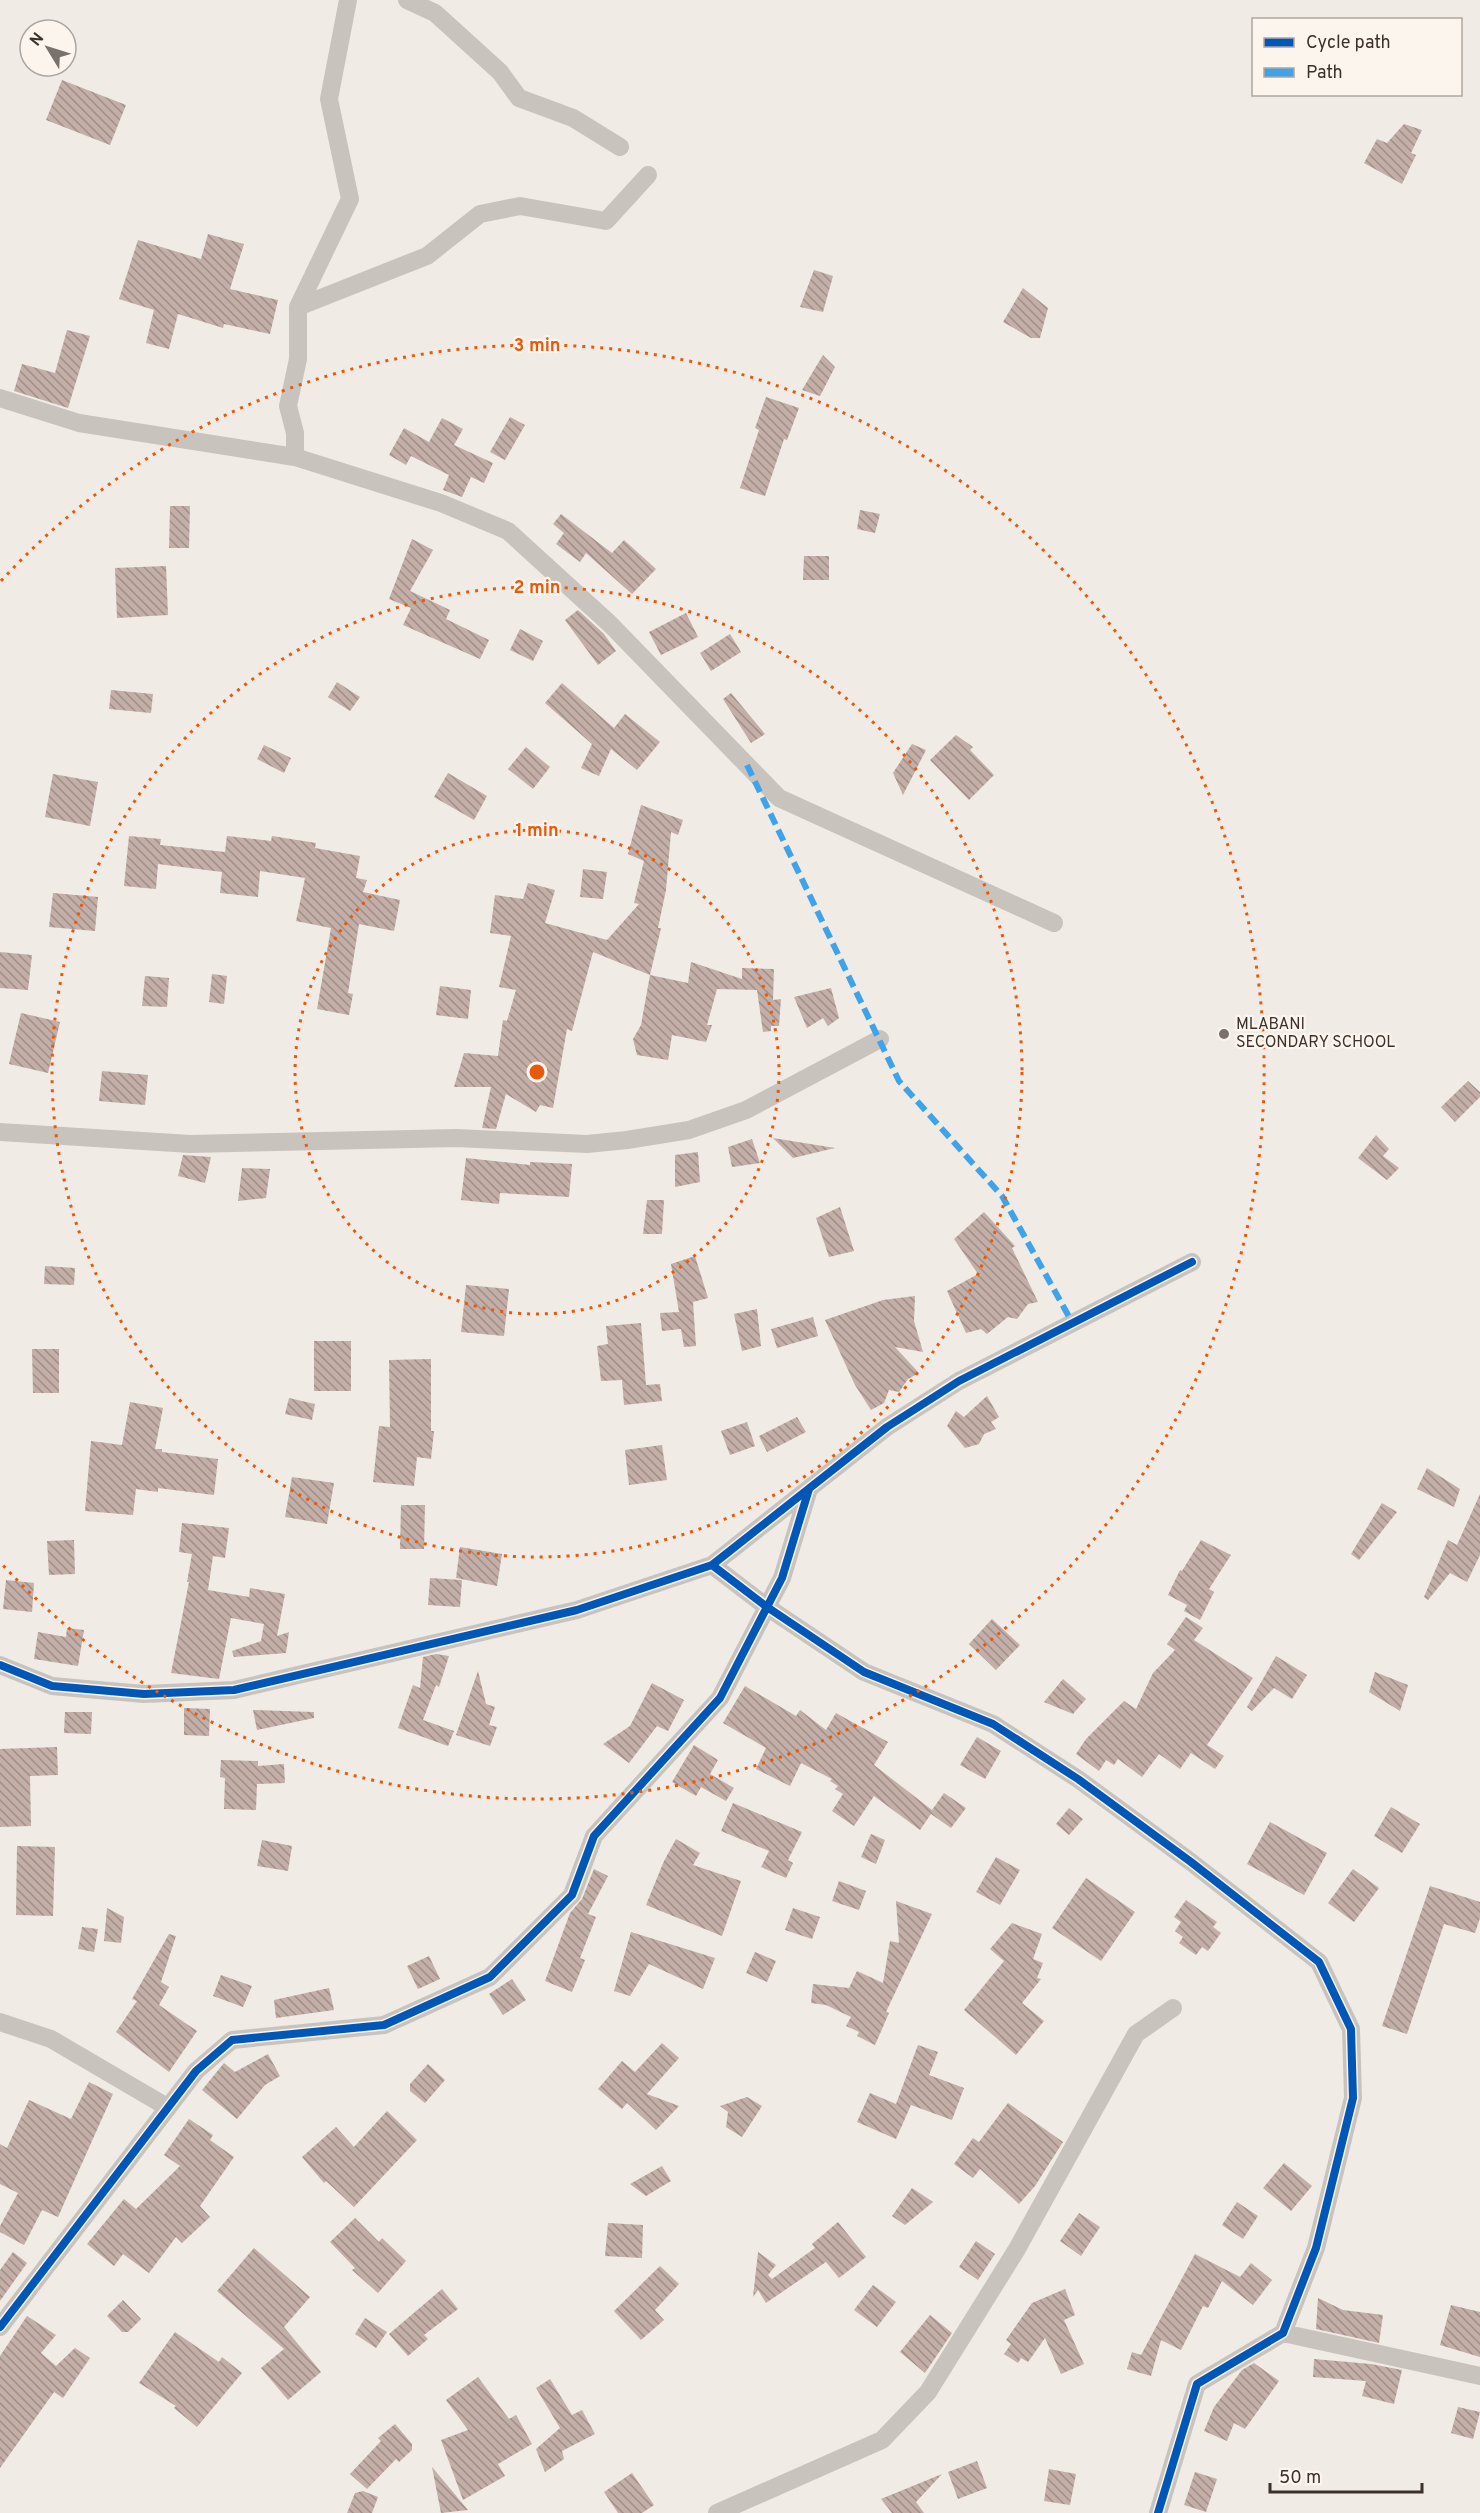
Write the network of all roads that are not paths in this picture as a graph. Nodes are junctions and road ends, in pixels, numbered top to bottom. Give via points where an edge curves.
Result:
1 (348, 0) edge
2 (407, 0) edge
3 (620, 147) dead end
4 (648, 174) dead end
5 (298, 307) junction
6 (0, 398) edge
7 (295, 457) junction
8 (1053, 923) dead end
9 (880, 1039) dead end
10 (0, 1132) edge
11 (1192, 1262) dead end
12 (809, 1489) junction
13 (712, 1565) junction
14 (767, 1607) junction
15 (0, 1665) edge
16 (1173, 2008) dead end
17 (0, 2022) edge
18 (167, 2108) junction
19 (0, 2327) edge
20 (1283, 2333) junction
21 (1480, 2376) edge
22 (717, 2513) edge
23 (1158, 2513) edge

1 - 5 street via 329,99 350,199
2 - 3 street via 435,13 500,72 519,98 573,118
4 - 5 street via 606,221 520,206 480,214 427,256
5 - 7 street via 298,359 288,406 296,432
6 - 7 street via 79,423
7 - 8 street via 441,503 508,531 610,624 779,798
9 - 10 street via 746,1110 689,1130 627,1140 587,1144 456,1138 190,1143
11 - 12 street via 959,1381 887,1427
12 - 13 street
12 - 14 street via 782,1578
13 - 14 street
13 - 15 street via 578,1610 234,1690 144,1694 52,1686
14 - 18 street via 720,1698 594,1836 572,1895 490,1977 384,2025 232,2040 196,2071
14 - 20 street via 864,1672 993,1724 1078,1779 1318,1962 1351,2029 1353,2098 1316,2248
16 - 22 street via 1136,2034 1017,2249 928,2392 882,2440
17 - 18 street via 51,2039
18 - 19 street
20 - 21 street
20 - 23 street via 1197,2384

